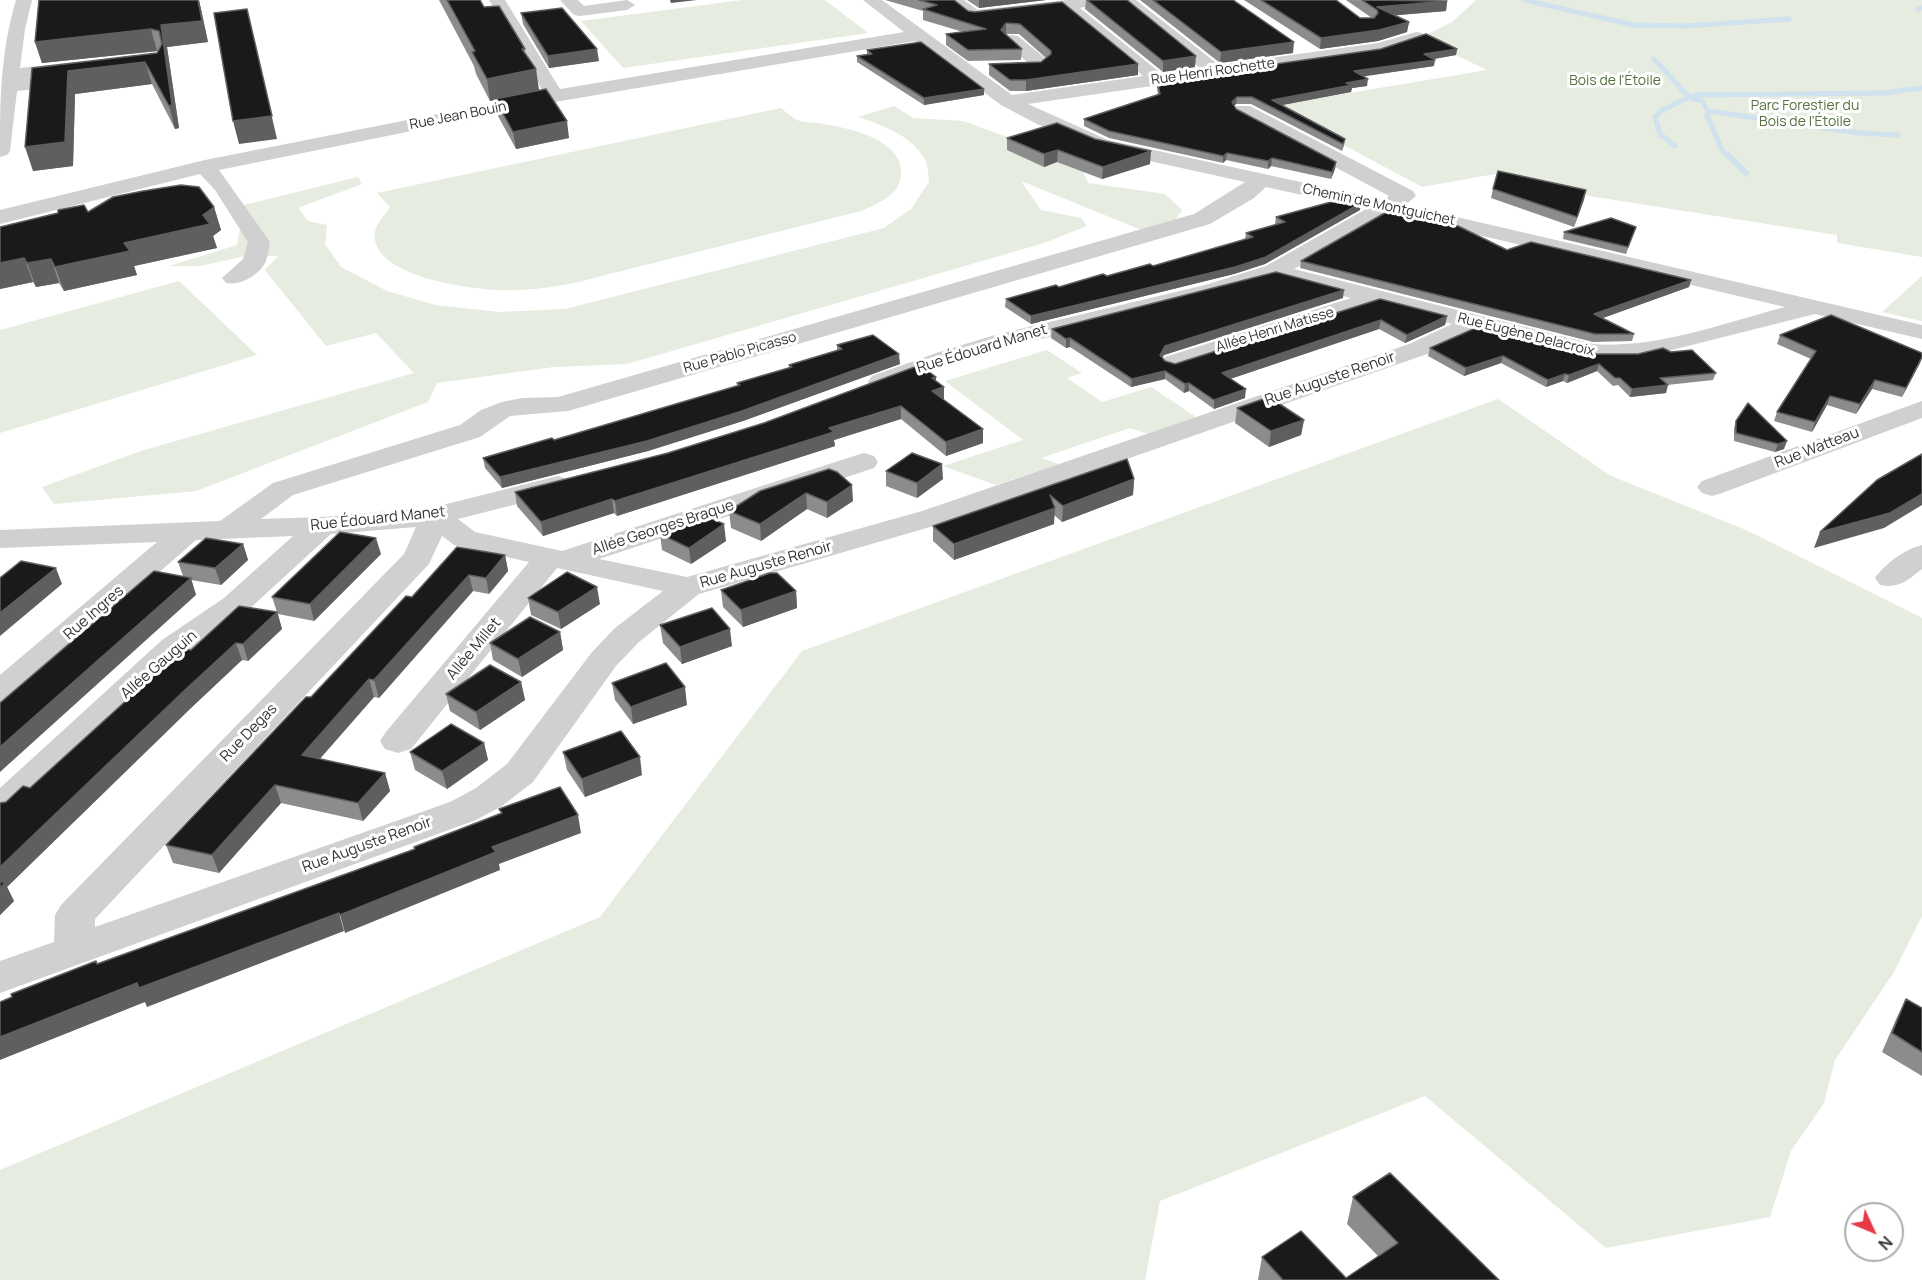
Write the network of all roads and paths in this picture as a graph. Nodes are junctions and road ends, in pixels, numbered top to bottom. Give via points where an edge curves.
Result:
1 (497, 0) edge
2 (568, 0) edge
3 (871, 0) edge
4 (953, 0) edge
5 (992, 0) edge
6 (1098, 0) edge
7 (1126, 0) edge
8 (627, 5) dead end
9 (1067, 6) junction
10 (1005, 10) junction
11 (23, 12) edge
12 (919, 35) junction
13 (1416, 37) edge
14 (1012, 40) edge
15 (1297, 45) dead end
16 (6, 52) edge
17 (1317, 57) junction
18 (962, 68) junction
19 (89, 71) edge
20 (1216, 72) junction
21 (1159, 80) junction
22 (8, 84) edge
23 (555, 96) junction
24 (1008, 101) junction
25 (1244, 110) edge
26 (0, 151) edge
27 (205, 166) junction
28 (178, 172) junction
29 (1261, 180) junction
30 (1387, 207) junction
31 (0, 217) edge
32 (0, 226) edge
33 (1274, 271) junction
34 (234, 278) dead end
35 (1377, 298) junction
36 (1813, 307) junction
37 (1475, 322) junction
38 (1922, 332) edge
39 (1174, 362) edge
40 (858, 390) edge
41 (1922, 409) edge
42 (864, 462) dead end
43 (581, 479) edge
44 (1712, 488) dead end
45 (435, 516) junction
46 (322, 526) junction
47 (226, 531) junction
48 (188, 532) junction
49 (36, 538) junction
50 (0, 539) edge
51 (1922, 554) edge
52 (557, 558) junction
53 (0, 565) edge
54 (1891, 578) dead end
55 (688, 587) junction
56 (0, 693) edge
57 (398, 741) dead end
58 (0, 809) edge
59 (74, 950) junction
60 (0, 977) edge

1 - 23 street
2 - 8 street via 580,11
3 - 12 street, Chemin de Montguichet
4 - 10 street via 975,15
5 - 10 street
6 - 9 street
7 - 20 street
9 - 10 street
9 - 21 street
11 - 16 street
12 - 18 street, Chemin de Montguichet
12 - 23 street, Rue Jean Bouin
13 - 17 street, Rue Henri Rochette via 1380,48
14 - 18 street via 1040,63 1034,67
15 - 17 street
16 - 22 street
17 - 20 street, Rue Henri Rochette
18 - 24 street, Chemin de Montguichet
19 - 22 street
20 - 21 street, Rue Henri Rochette
21 - 24 street, Rue Henri Rochette
22 - 26 street
23 - 27 street, Rue Jean Bouin
24 - 29 street, Chemin de Montguichet via 1102,145
25 - 30 street via 1406,196
27 - 28 street, Rue Jean Bouin
27 - 34 street via 259,242 254,262
28 - 31 street, Rue Jean Bouin
28 - 32 street via 189,184
29 - 30 street, Chemin de Montguichet
29 - 47 street, Rue Pablo Picasso via 1202,219 559,405 522,404 486,416 470,431 283,489
30 - 33 street, Rue Édouard Manet
30 - 36 street, Chemin de Montguichet
33 - 35 street, Rue Eugène Delacroix
33 - 40 street, Rue Édouard Manet via 1212,290 1004,340
35 - 37 street, Rue Eugène Delacroix
35 - 39 street, Allée Henri Matisse
36 - 37 street, Rue Eugène Delacroix via 1654,349 1620,354 1584,351
36 - 38 street, Chemin de Montguichet
37 - 55 street, Rue Auguste Renoir via 1418,349 933,517
41 - 44 street, Rue Watteau
42 - 52 street, Allée Georges Braque
43 - 45 street, Rue Édouard Manet
45 - 46 street, Rue Édouard Manet
45 - 52 street via 465,538
45 - 59 street, Rue Degas via 418,557 75,915
46 - 47 street, Rue Édouard Manet
46 - 58 street, Allée Gauguin via 235,605 174,647
47 - 48 street, Rue Édouard Manet
48 - 49 street, Rue Édouard Manet
48 - 56 street, Rue Ingres
49 - 50 street, Rue Édouard Manet
49 - 53 street
51 - 54 street
52 - 55 street
52 - 57 street, Allée Millet
55 - 59 street, Rue Auguste Renoir via 627,635 604,659 520,773 489,797 463,811
59 - 60 street, Rue Auguste Renoir

